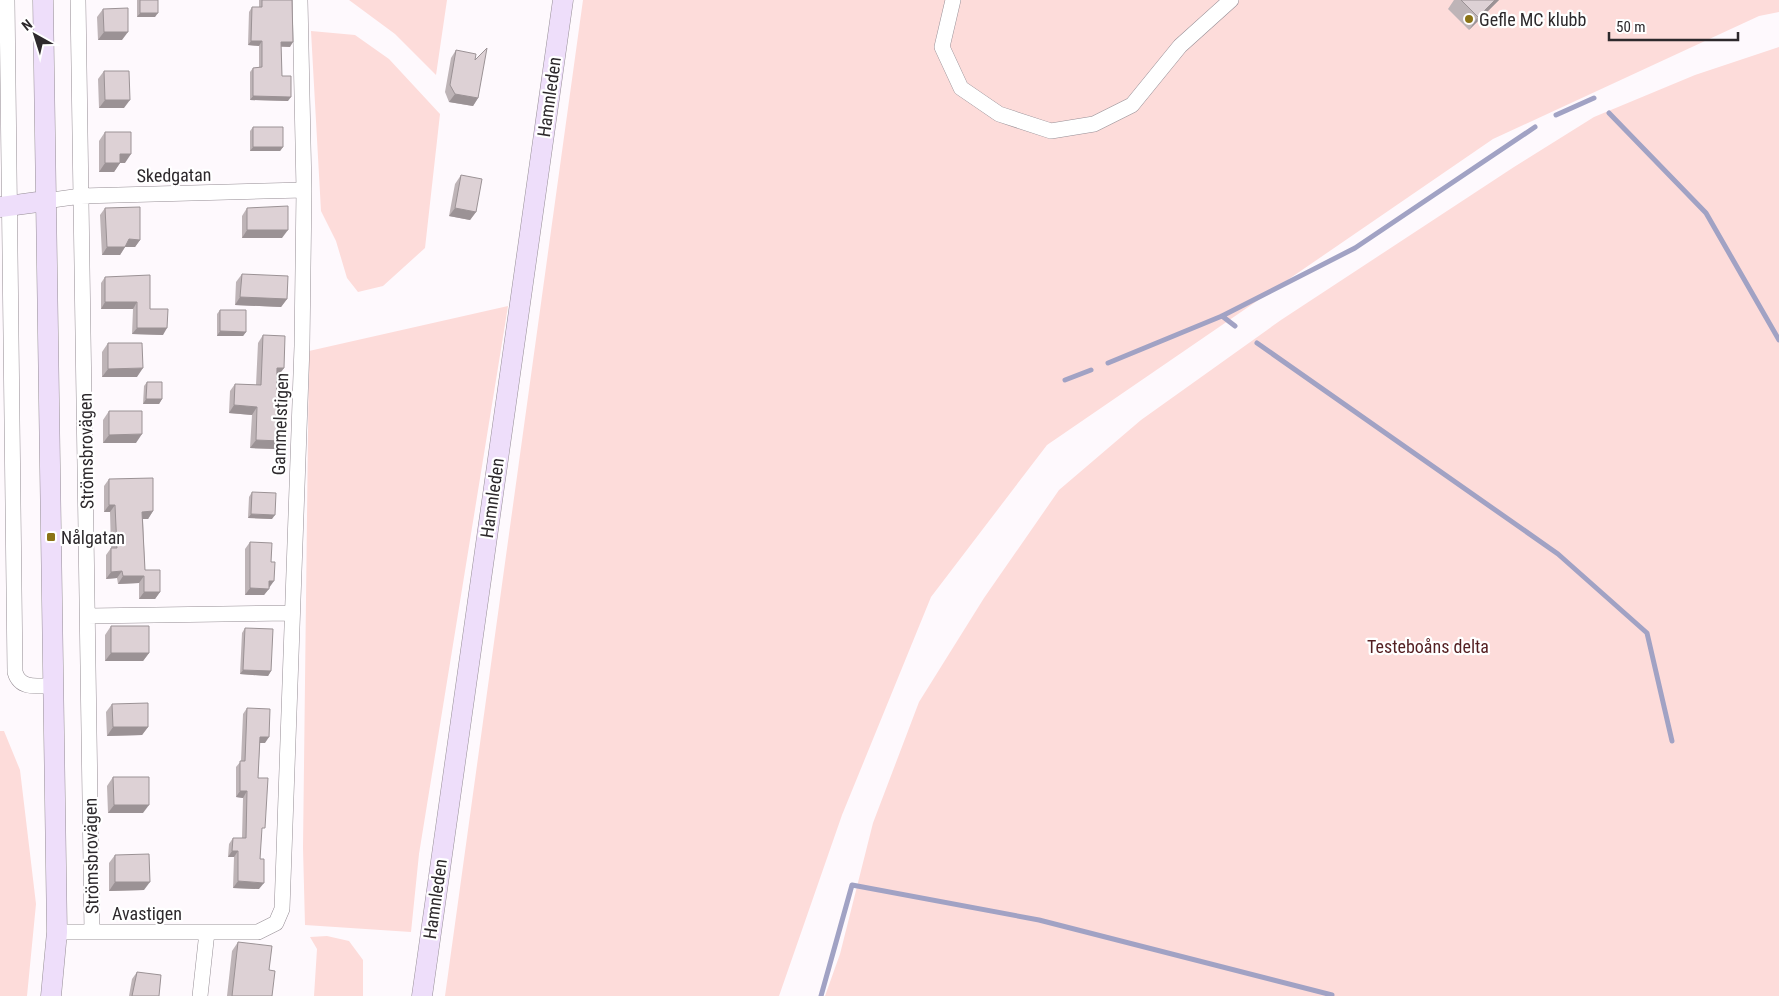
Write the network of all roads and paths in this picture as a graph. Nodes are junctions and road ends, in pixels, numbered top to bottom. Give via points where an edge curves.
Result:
1 (7, 0) edge
2 (44, 0) edge
3 (78, 0) edge
4 (300, 0) edge
5 (563, 0) edge
6 (953, 0) edge
7 (1231, 0) edge
8 (304, 190) junction
9 (82, 196) junction
10 (45, 201) junction
11 (5, 207) edge
12 (291, 613) junction
13 (88, 616) junction
14 (54, 685) junction
15 (285, 849) joint
16 (57, 932) junction
17 (92, 932) junction
18 (207, 932) junction
19 (51, 996) edge
20 (200, 996) edge
21 (422, 996) edge

1 - 11 street
2 - 10 street, Strömsbrovägen
3 - 9 street, Strömsbrovägen
4 - 8 street, Gammelstigen
5 - 21 street, Hamnleden
6 - 7 street via 942,48 960,88 999,114 1051,131 1094,124 1132,105 1180,46
8 - 9 street, Skedgatan
8 - 12 street, Gammelstigen via 302,346
9 - 10 street, Skedgatan
9 - 13 street, Strömsbrovägen
10 - 11 street
10 - 14 street, Strömsbrovägen
11 - 14 street via 15,672 25,685
12 - 13 street
12 - 15 street, Gammelstigen
13 - 17 street, Strömsbrovägen
14 - 16 street, Strömsbrovägen
15 - 18 street, Avastigen via 284,895 276,923 258,932
16 - 17 street, Avastigen
16 - 19 street, Strömsbrovägen
17 - 18 street, Avastigen
18 - 20 street, Avastigen

